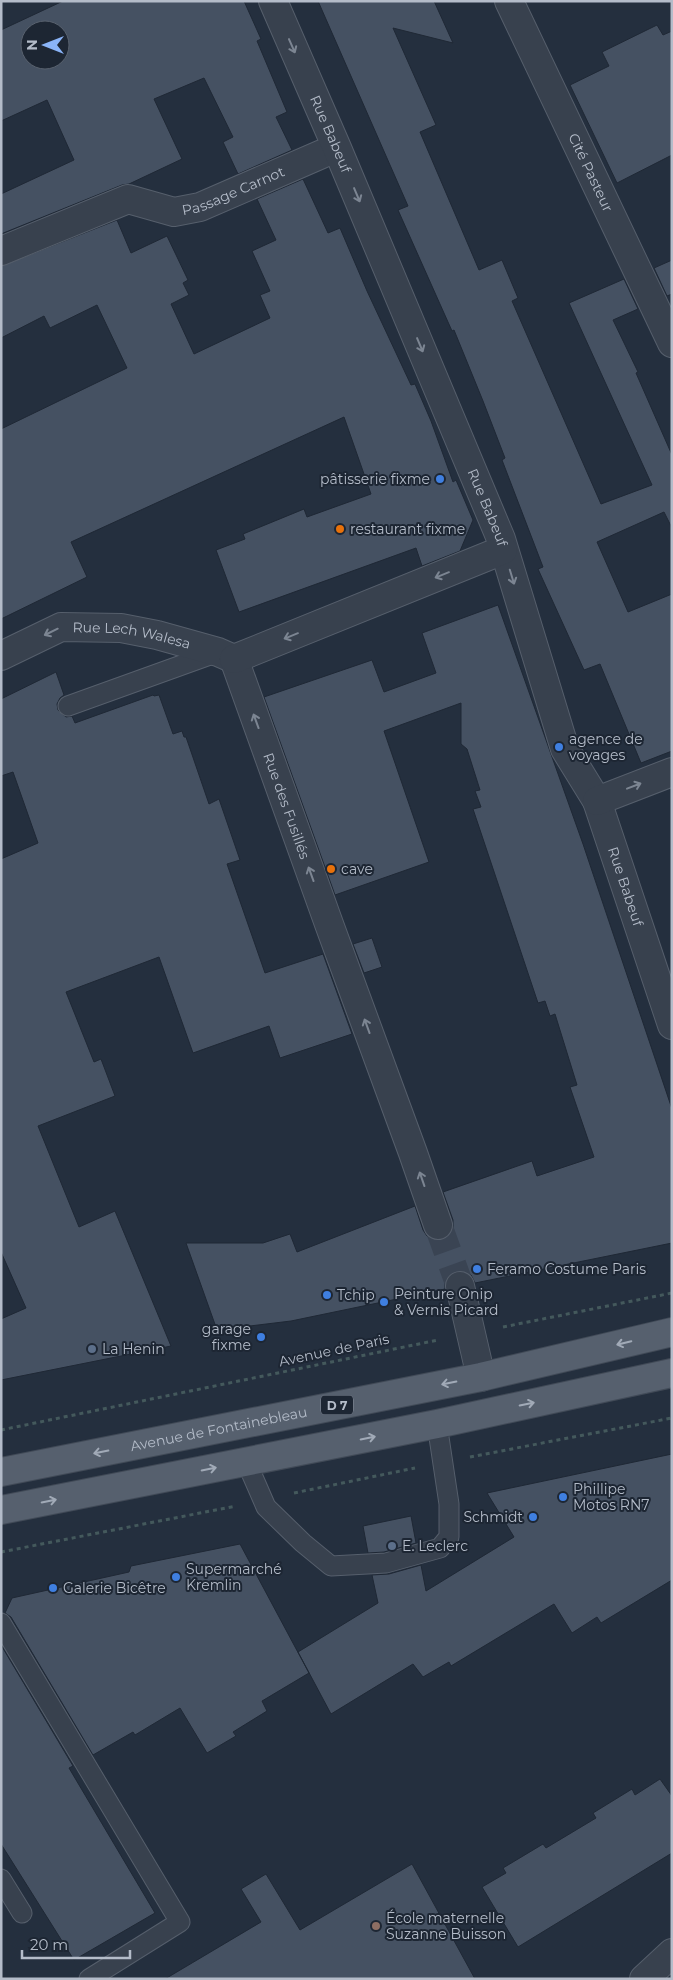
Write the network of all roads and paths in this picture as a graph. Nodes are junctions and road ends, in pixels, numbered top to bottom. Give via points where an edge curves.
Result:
1 (273, 1) edge
2 (509, 1) edge
3 (322, 154) dead end
4 (1, 251) edge
5 (672, 343) edge
6 (503, 550) junction
7 (1, 656) edge
8 (226, 656) junction
9 (68, 706) dead end
10 (672, 772) edge
11 (597, 801) junction
12 (672, 1025) edge
13 (438, 1225) tunnel mouth
14 (460, 1286) tunnel mouth
15 (672, 1294) edge
16 (672, 1332) edge
17 (471, 1334) junction
18 (672, 1373) edge
19 (481, 1377) junction
20 (672, 1418) edge
21 (437, 1424) junction
22 (1, 1430) edge
23 (246, 1462) junction
24 (444, 1462) junction
25 (1, 1472) edge
26 (261, 1500) junction
27 (1, 1510) edge
28 (1, 1552) edge
29 (1, 1623) edge
30 (1, 1879) edge
31 (22, 1913) dead end
32 (672, 1953) edge
33 (89, 1979) edge
34 (644, 1979) edge

1 -> 6 street, Rue Babeuf
2 - 5 street, Cité Pasteur
3 - 4 street, Passage Carnot via 200,208 174,212 128,199
6 -> 8 street
6 -> 11 street, Rue Babeuf via 565,749
8 -> 7 street, Rue Lech Walesa via 157,635 120,628 61,627
8 - 9 lane
13 -> 8 street, Rue des Fusillés via 329,924
11 -> 10 street
11 - 12 street, Rue Babeuf
14 - 17 street
15 - 17 path, Avenue de Paris
16 -> 19 main road, Avenue de Fontainebleau / D 7
17 - 19 street
17 - 22 path, Avenue de Paris
21 -> 18 main road
19 -> 25 main road, Avenue de Fontainebleau / D 7
20 - 24 path
23 -> 21 main road
21 - 24 lane
23 - 26 lane
27 -> 23 main road
24 - 26 path
24 - 26 lane via 449,1537 440,1548 386,1563 331,1566
26 - 28 path
29 - 33 lane via 180,1922
30 - 31 lane
32 - 34 street

